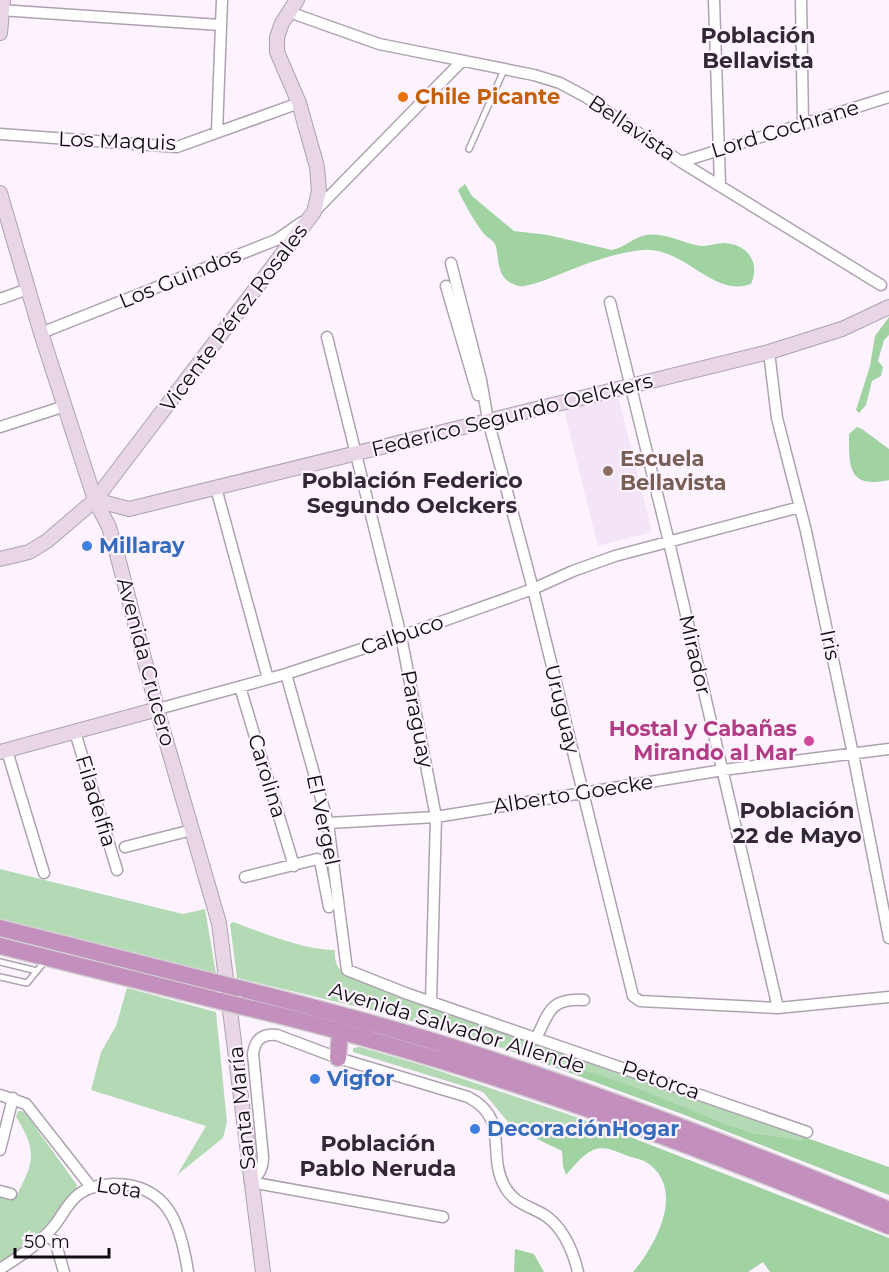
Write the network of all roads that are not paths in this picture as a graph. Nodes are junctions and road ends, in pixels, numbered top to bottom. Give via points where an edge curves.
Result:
1 (222, 0) edge
2 (297, 0) edge
3 (714, 0) edge
4 (801, 0) edge
5 (2, 7) edge
6 (289, 12) junction
7 (220, 25) junction
8 (0, 33) edge
9 (461, 62) junction
10 (504, 70) junction
11 (889, 97) edge
12 (299, 103) junction
13 (803, 124) junction
14 (217, 132) junction
15 (0, 134) edge
16 (469, 149) dead end
17 (718, 150) junction
18 (681, 162) junction
19 (720, 185) junction
20 (0, 193) edge
21 (314, 212) junction
22 (451, 263) dead end
23 (881, 285) dead end
24 (446, 286) dead end
25 (28, 289) junction
26 (0, 299) edge
27 (610, 302) dead end
28 (889, 308) edge
29 (41, 333) junction
30 (327, 337) dead end
31 (769, 352) junction
32 (630, 386) junction
33 (65, 406) junction
34 (488, 420) junction
35 (0, 427) edge
36 (356, 454) junction
37 (216, 488) junction
38 (95, 501) junction
39 (800, 507) junction
40 (669, 542) junction
41 (0, 559) edge
42 (533, 589) junction
43 (401, 636) junction
44 (286, 674) junction
45 (268, 679) junction
46 (240, 687) junction
47 (158, 709) junction
48 (75, 732) junction
49 (889, 749) edge
50 (3, 752) edge
51 (853, 754) junction
52 (723, 770) junction
53 (582, 792) junction
54 (436, 817) junction
55 (328, 823) junction
56 (192, 830) junction
57 (125, 847) dead end
58 (294, 866) junction
59 (117, 870) dead end
60 (44, 873) dead end
61 (245, 877) dead end
62 (329, 907) dead end
63 (0, 928) edge
64 (889, 938) edge
65 (0, 946) edge
66 (48, 958) junction
67 (0, 962) edge
68 (346, 968) joint
69 (37, 971) junction
70 (0, 977) edge
71 (889, 997) edge
72 (584, 1000) dead end
73 (431, 1001) junction
74 (778, 1008) junction
75 (340, 1031) junction
76 (234, 1035) joint
77 (537, 1037) junction
78 (338, 1058) junction
79 (0, 1095) edge
80 (13, 1098) junction
81 (807, 1132) dead end
82 (0, 1150) edge
83 (250, 1182) junction
84 (91, 1187) junction
85 (0, 1191) edge
86 (11, 1194) dead end
87 (889, 1210) edge
88 (443, 1217) dead end
89 (889, 1226) edge
90 (43, 1237) junction
91 (0, 1269) edge
92 (64, 1272) edge
93 (188, 1272) edge
94 (263, 1272) edge
95 (578, 1272) edge

1 - 7 street
2 - 6 main road
3 - 17 street
4 - 13 street
5 - 7 street
5 - 8 main road
6 - 9 street, Bellavista via 379,44
6 - 12 main road via 280,29 276,52
7 - 14 street
9 - 10 street, Bellavista
9 - 21 street, Vicente Pérez Rosales
10 - 16 lane
10 - 18 street, Bellavista via 542,77 569,88
11 - 13 street, Lord Cochrane
12 - 14 street, Los Maquis
12 - 21 main road via 317,167 318,199
13 - 17 street, Lord Cochrane
14 - 15 street, Los Maquis via 177,147
17 - 18 street, Lord Cochrane
17 - 19 street
18 - 19 street, Bellavista
19 - 23 street, Bellavista
20 - 25 main road, Avenida Crucero
21 - 29 street, Los Guindos via 276,240
21 - 38 main road, Vicente Pérez Rosales
22 - 34 street, Uruguay
24 - 34 street, Uruguay
25 - 26 street
25 - 29 main road, Avenida Crucero
27 - 32 street, Mirador
28 - 31 main road, Federico Segundo Oelckers via 842,329
29 - 33 main road, Avenida Crucero
30 - 36 street, Paraguay
31 - 32 main road, Federico Segundo Oelckers
31 - 39 street, Iris via 777,418
32 - 34 main road, Federico Segundo Oelckers
32 - 40 street, Mirador
33 - 35 street
33 - 38 main road, Avenida Crucero
34 - 36 main road, Federico Segundo Oelckers
34 - 42 street, Uruguay
36 - 37 main road, Federico Segundo Oelckers
36 - 43 street, Paraguay
37 - 38 main road, Federico Segundo Oelckers via 129,509
37 - 45 street
38 - 41 main road, Vicente Pérez Rosales via 47,542
38 - 47 main road, Avenida Crucero via 109,527
39 - 40 street, Calbuco
39 - 51 street, Iris
40 - 42 street, Calbuco via 615,556
40 - 52 street, Mirador
42 - 43 street, Calbuco
42 - 53 street, Uruguay
43 - 44 street, Calbuco
43 - 54 street, Paraguay
44 - 45 street, Calbuco
44 - 55 street, El Vergel
45 - 46 street, Calbuco
46 - 47 street, Calbuco
46 - 58 street, Carolina
47 - 48 main road, Calbuco
47 - 56 main road, Avenida Crucero
48 - 50 main road, Calbuco
48 - 59 street, Filadelfia
49 - 51 street, Alberto Goecke
50 - 60 street
51 - 52 street, Alberto Goecke
51 - 64 street, Iris
52 - 53 street, Alberto Goecke
52 - 74 street, Mirador
53 - 54 street, Alberto Goecke
53 - 74 street, Uruguay via 634,998
54 - 55 street, Alberto Goecke
54 - 73 street, Paraguay
55 - 68 street, El Vergel
56 - 57 street
56 - 76 main road, Avenida Crucero via 219,923
58 - 61 street
58 - 62 street via 320,861
63 - 87 highway, Avenida Salvador Allende, bridge via 366,1021 540,1076 648,1114
65 - 66 highway, Avenida Salvador Allende
66 - 69 lane
66 - 75 highway, Avenida Salvador Allende, bridge
67 - 69 lane
68 - 73 street, Petorca
69 - 70 lane via 27,983
71 - 74 street
72 - 77 street via 570,999 551,1008
73 - 77 street, Petorca
75 - 78 highway
75 - 89 highway, Avenida Salvador Allende via 415,1052 669,1138
76 - 83 main road, Santa María
77 - 81 street, Petorca
78 - 83 street, Santa María via 277,1035 268,1034 257,1041 253,1060 263,1157 258,1176
78 - 95 street via 468,1097 483,1106 493,1123 505,1187 515,1200 554,1224 572,1250
79 - 80 street, Lota
80 - 82 street
80 - 84 street, Lota via 26,1104
83 - 88 street
83 - 94 main road, Santa María
84 - 90 street via 69,1203
84 - 93 street, Lota via 121,1184 158,1197 176,1220
85 - 86 street
90 - 91 street
90 - 92 street via 55,1241

